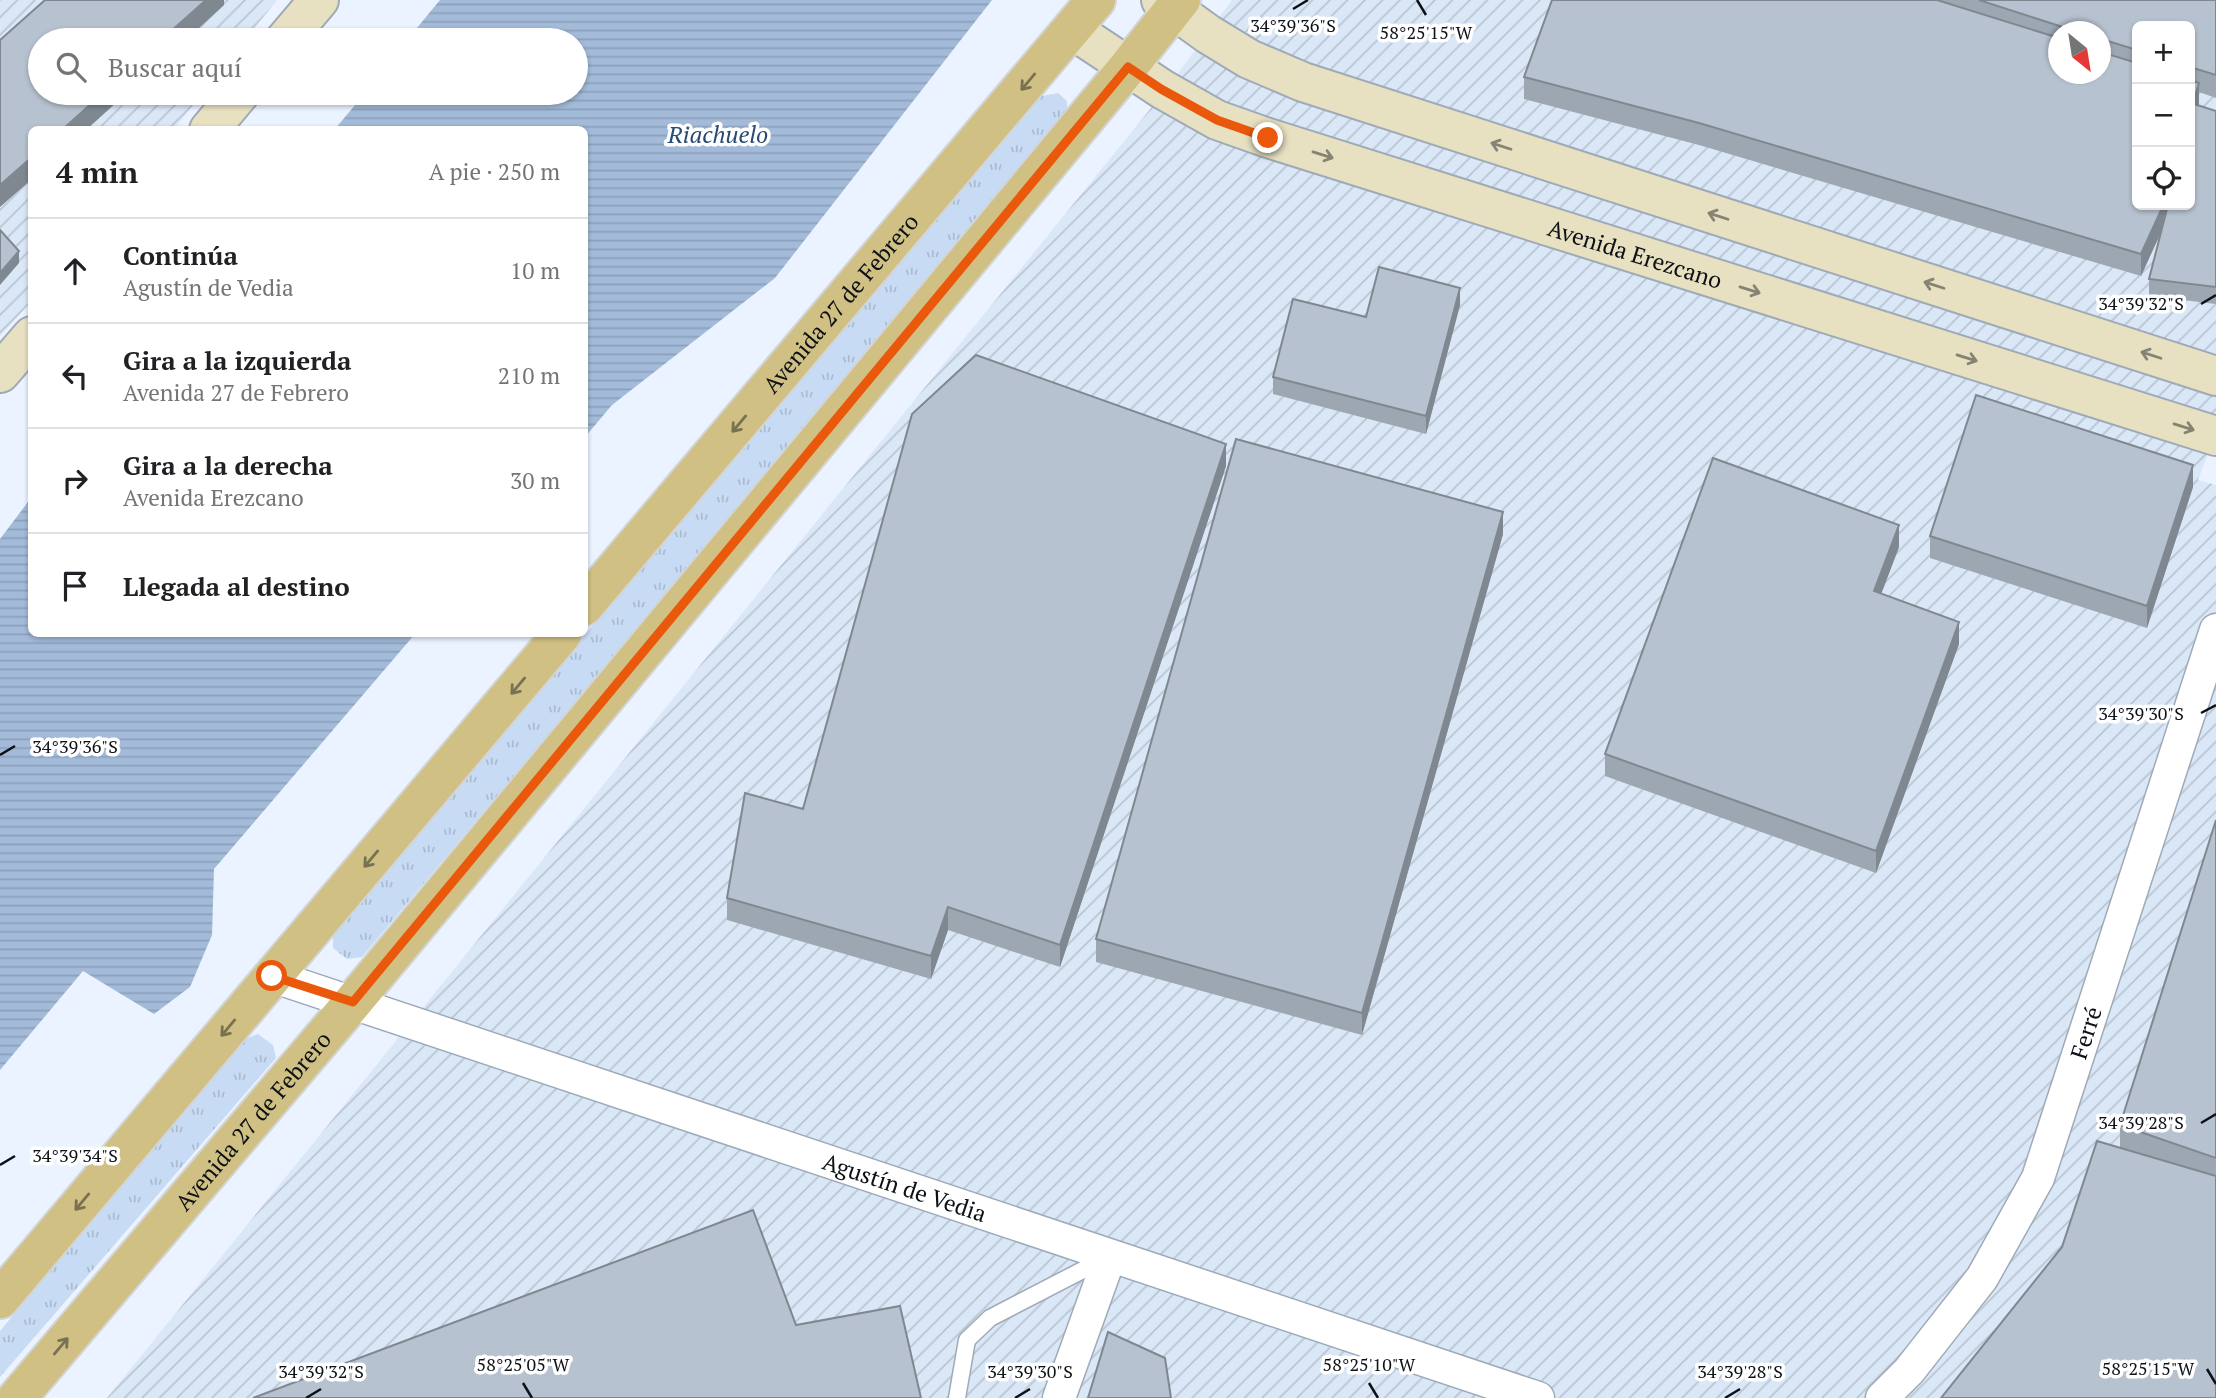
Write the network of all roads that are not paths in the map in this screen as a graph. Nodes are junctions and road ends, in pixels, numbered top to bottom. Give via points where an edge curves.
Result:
1 (319, 0) edge
2 (1096, 0) edge
3 (1172, 3) edge
4 (295, 28) edge
5 (1073, 30) junction
6 (1128, 67) junction
7 (230, 105) edge
8 (212, 126) edge
9 (28, 341) edge
10 (0, 373) edge
11 (2216, 376) edge
12 (2216, 436) edge
13 (588, 601) edge
14 (2216, 630) edge
15 (559, 637) edge
16 (272, 976) junction
17 (353, 1002) junction
18 (1110, 1256) junction
19 (0, 1299) edge
20 (17, 1398) edge
21 (957, 1398) edge
22 (1059, 1398) edge
23 (1538, 1398) edge
24 (1882, 1398) edge

1 - 4 street
2 - 5 main road, Avenida 27 de Febrero
3 - 6 main road, Avenida 27 de Febrero
11 -> 3 street via 1303,82 1208,34
5 - 6 street, Avenida Erezcano
5 -> 13 main road, Avenida 27 de Febrero
6 -> 12 street, Avenida Erezcano via 1217,120 1268,138
6 - 17 main road, Avenida 27 de Febrero
7 - 8 street
9 - 10 street
14 - 24 street, Ferré via 2038,1178 1982,1278
15 -> 16 main road
16 - 17 street, Agustín de Vedia
16 -> 19 main road
17 - 18 street, Agustín de Vedia
20 -> 17 main road, Avenida 27 de Febrero
18 - 21 lane via 990,1318 967,1340
18 - 22 street
18 - 23 street, Agustín de Vedia

